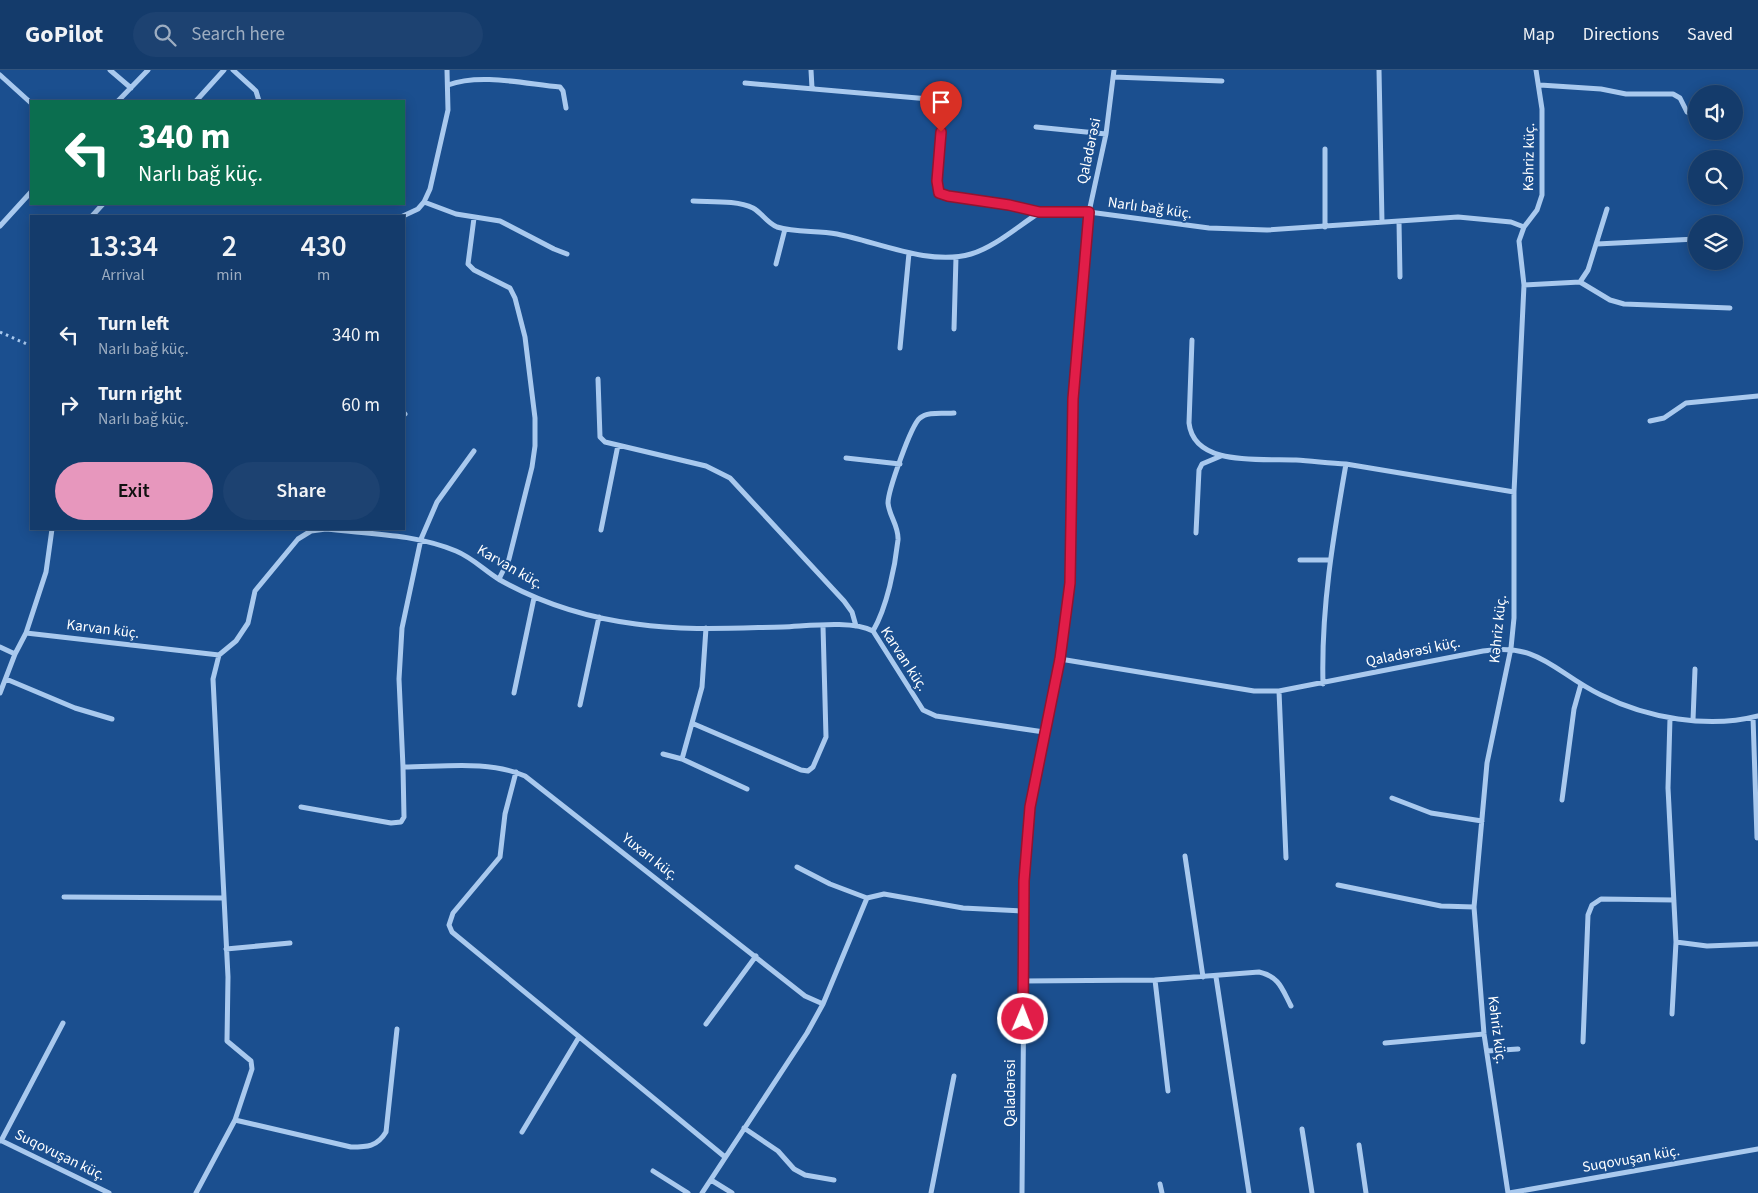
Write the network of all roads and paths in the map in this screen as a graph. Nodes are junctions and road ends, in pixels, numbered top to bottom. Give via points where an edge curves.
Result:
1 (110, 70) edge
2 (148, 70) edge
3 (224, 70) edge
4 (233, 70) edge
5 (447, 70) edge
6 (811, 70) edge
7 (1114, 70) edge
8 (1379, 70) edge
9 (1536, 70) edge
10 (0, 75) edge
11 (1113, 77) junction
12 (1222, 81) dead end
13 (746, 83) dead end
14 (448, 85) junction
15 (1540, 85) junction
16 (131, 88) junction
17 (812, 88) junction
18 (119, 100) edge
19 (197, 100) edge
20 (259, 100) edge
21 (30, 101) edge
22 (566, 108) dead end
23 (1688, 112) edge
24 (1036, 127) dead end
25 (1106, 134) junction
26 (1325, 150) dead end
27 (30, 193) edge
28 (693, 201) dead end
29 (424, 202) junction
30 (102, 205) edge
31 (1607, 210) dead end
32 (1039, 212) junction
33 (1089, 212) junction
34 (93, 215) edge
35 (405, 215) edge
36 (474, 218) junction
37 (1399, 221) junction
38 (1382, 222) junction
39 (0, 226) edge
40 (1325, 227) junction
41 (1524, 227) junction
42 (785, 229) junction
43 (1688, 239) edge
44 (1597, 244) junction
45 (909, 253) junction
46 (567, 254) dead end
47 (956, 257) junction
48 (776, 264) dead end
49 (1400, 277) dead end
50 (1580, 282) junction
51 (1524, 285) junction
52 (1730, 308) dead end
53 (954, 329) dead end
54 (0, 332) edge
55 (1192, 340) dead end
56 (30, 346) edge
57 (900, 348) dead end
58 (598, 379) dead end
59 (1758, 396) edge
60 (954, 414) dead end
61 (1650, 421) dead end
62 (618, 445) junction
63 (474, 451) dead end
64 (1220, 456) junction
65 (846, 458) dead end
66 (900, 464) junction
67 (1346, 464) junction
68 (1514, 492) junction
69 (52, 530) edge
70 (319, 530) edge
71 (336, 530) edge
72 (601, 530) dead end
73 (1196, 532) dead end
74 (421, 539) junction
75 (1300, 560) dead end
76 (1329, 560) junction
77 (499, 579) junction
78 (534, 598) junction
79 (599, 617) junction
80 (823, 626) junction
81 (856, 626) junction
82 (706, 628) junction
83 (873, 631) junction
84 (26, 633) junction
85 (0, 647) edge
86 (1511, 648) junction
87 (15, 654) junction
88 (219, 655) junction
89 (1060, 659) junction
90 (1696, 669) dead end
91 (6, 680) junction
92 (1323, 684) junction
93 (1581, 684) junction
94 (1280, 691) junction
95 (0, 693) edge
96 (514, 693) dead end
97 (580, 704) dead end
98 (1755, 716) edge
99 (1670, 718) junction
100 (112, 719) dead end
101 (1693, 720) junction
102 (694, 724) junction
103 (1044, 732) junction
104 (663, 754) dead end
105 (682, 759) junction
106 (403, 767) junction
107 (516, 772) junction
108 (747, 789) dead end
109 (1392, 798) dead end
110 (1562, 800) dead end
111 (302, 807) dead end
112 (1482, 821) junction
113 (1757, 838) dead end
114 (1186, 856) dead end
115 (1286, 858) dead end
116 (797, 867) dead end
117 (1338, 885) dead end
118 (64, 897) dead end
119 (224, 898) junction
120 (867, 898) junction
121 (1674, 900) junction
122 (1474, 907) junction
123 (1023, 911) junction
124 (1676, 942) junction
125 (290, 943) dead end
126 (1758, 944) edge
127 (226, 949) junction
128 (756, 956) junction
129 (1202, 977) junction
130 (1216, 977) junction
131 (1155, 980) junction
132 (1024, 981) junction
133 (823, 1004) junction
134 (1291, 1006) dead end
135 (1672, 1014) dead end
136 (63, 1023) dead end
137 (706, 1024) dead end
138 (396, 1029) dead end
139 (1484, 1034) junction
140 (579, 1037) junction
141 (1582, 1042) dead end
142 (1385, 1043) dead end
143 (1518, 1049) dead end
144 (1487, 1052) junction
145 (954, 1076) dead end
146 (1168, 1091) dead end
147 (235, 1120) junction
148 (744, 1128) junction
149 (1302, 1129) dead end
150 (522, 1132) dead end
151 (0, 1141) edge
152 (1359, 1145) dead end
153 (1758, 1149) edge
154 (725, 1157) junction
155 (653, 1171) dead end
156 (711, 1180) junction
157 (834, 1180) dead end
158 (1160, 1184) dead end
159 (109, 1193) edge
160 (196, 1193) edge
161 (688, 1193) edge
162 (702, 1193) edge
163 (732, 1193) edge
164 (931, 1193) edge
165 (1022, 1193) edge
166 (1162, 1193) edge
167 (1249, 1193) edge
168 (1312, 1193) edge
169 (1366, 1193) edge
170 (1509, 1193) edge

1 - 16 street
2 - 16 street
3 - 19 street
4 - 20 street via 256,91
5 - 14 street
6 - 17 street
7 - 11 street, Qaladərəsi
8 - 38 street
9 - 15 street, Kəhriz küç.
10 - 21 street
11 - 12 street
11 - 25 street, Qaladərəsi
13 - 17 street, Narlı bağ küç.
14 - 22 street via 476,79 560,87
14 - 29 street via 448,110 430,189
15 - 23 street via 1626,94 1673,94 1680,98
15 - 41 street, Kəhriz küç. via 1542,195 1537,210
16 - 18 street
17 - 32 street, Narlı bağ küç. via 929,99 939,104 943,115 937,181 939,193
24 - 25 street
25 - 33 street, Qaladərəsi
26 - 40 street
27 - 39 street
28 - 42 street via 748,206 774,226
29 - 35 street
29 - 36 street
30 - 34 street
31 - 44 street
32 - 33 street, Narlı bağ küç.
32 - 47 street via 981,249
33 - 40 street, Narlı bağ küç. via 1209,228
33 - 89 street, Qaladərəsi via 1073,399 1070,583
36 - 46 street via 505,223
36 - 77 street via 468,264 510,288 515,298 525,337 535,418 532,467 509,560
37 - 38 street, Narlı bağ küç.
37 - 41 street, Narlı bağ küç. via 1458,217 1511,222
37 - 49 street
38 - 40 street, Narlı bağ küç.
41 - 51 street, Kəhriz küç. via 1519,240
42 - 45 street via 836,234
42 - 48 street
43 - 44 street
44 - 50 street
45 - 47 street
45 - 57 street
47 - 53 street
50 - 51 street
50 - 52 street via 1610,300 1624,304
51 - 68 street, Kəhriz küç.
54 - 56 path
55 - 64 street via 1190,433 1196,442
58 - 62 street via 600,437 605,442
59 - 61 street via 1686,403 1664,418
60 - 66 street via 926,414 919,419
62 - 72 street
62 - 81 street via 706,466 730,478 844,601
63 - 74 street via 437,502
64 - 67 street
64 - 73 street via 1202,464 1199,470
65 - 66 street
66 - 83 street via 888,504 898,538 886,600
67 - 68 street
67 - 76 street
68 - 86 street, Kəhriz küç. via 1515,600
69 - 84 street via 46,572
70 - 88 street, Karvan küç. via 298,539 255,591 248,623 236,641
71 - 74 street, Karvan küç.
74 - 77 street, Karvan küç. via 458,552
74 - 106 street via 402,628 399,679
75 - 76 street
76 - 92 street via 1324,609
77 - 78 street, Karvan küç.
78 - 79 street, Karvan küç.
78 - 96 street
79 - 82 street, Karvan küç. via 658,627
79 - 97 street
80 - 81 street, Karvan küç.
80 - 82 street, Karvan küç.
80 - 102 street via 826,737 814,767 808,771 801,770
81 - 83 street, Karvan küç.
82 - 102 street via 702,687
83 - 103 street, Karvan küç. via 923,710 936,716
84 - 87 street
84 - 88 street, Karvan küç.
85 - 87 street
86 - 92 street, Qaladərəsi küç.
86 - 93 street, Qaladərəsi küç. via 1544,659
86 - 112 street, Kəhriz küç. via 1487,764
87 - 91 street
88 - 119 street via 213,680
89 - 94 street, Qaladərəsi küç. via 1254,691
89 - 103 street, Qaladərəsi
90 - 101 street
91 - 95 street
91 - 100 street
92 - 94 street, Qaladərəsi küç.
93 - 99 street, Qaladərəsi küç. via 1618,702
93 - 110 street via 1574,710
94 - 115 street
98 - 101 street, Qaladərəsi küç.
98 - 113 street
99 - 101 street, Qaladərəsi küç.
99 - 121 street via 1668,788
102 - 105 street
103 - 123 street, Qaladərəsi via 1030,807
104 - 105 street
105 - 108 street
106 - 107 street, Yuxarı küç. via 477,767
106 - 111 street via 404,817 401,822
107 - 128 street, Yuxarı küç.
107 - 140 street via 505,814 500,857 453,913 449,925 452,932
109 - 112 street via 1431,813
112 - 122 street, Kəhriz küç.
114 - 129 street
116 - 120 street
117 - 122 street via 1441,906
118 - 119 street
119 - 127 street
120 - 123 street via 884,894 963,908
120 - 133 street
121 - 124 street
121 - 141 street via 1601,899 1592,905 1588,915
122 - 139 street, Kəhriz küç.
123 - 132 street, Qaladərəsi
124 - 126 street via 1708,946
124 - 135 street
125 - 127 street
127 - 147 street via 227,1041 251,1061 252,1070
128 - 133 street, Yuxarı küç. via 805,996
128 - 137 street
129 - 130 street
129 - 131 street
130 - 134 street via 1259,972 1271,975 1278,981
130 - 167 street
131 - 132 street
131 - 146 street
132 - 165 street, Qaladərəsi
133 - 148 street
136 - 151 street
138 - 147 street via 386,1132 380,1142 369,1147 351,1147
139 - 142 street
139 - 144 street, Kəhriz küç.
140 - 150 street
140 - 154 street
143 - 144 street
144 - 170 street, Kəhriz küç.
145 - 164 street
147 - 160 street
148 - 154 street
148 - 157 street via 778,1151 794,1169 805,1175
149 - 168 street
151 - 159 street, Suqovuşan küç.
152 - 169 street
153 - 170 street, Suqovuşan küç.
154 - 156 street
155 - 161 street
156 - 162 street
156 - 163 street
158 - 166 street

